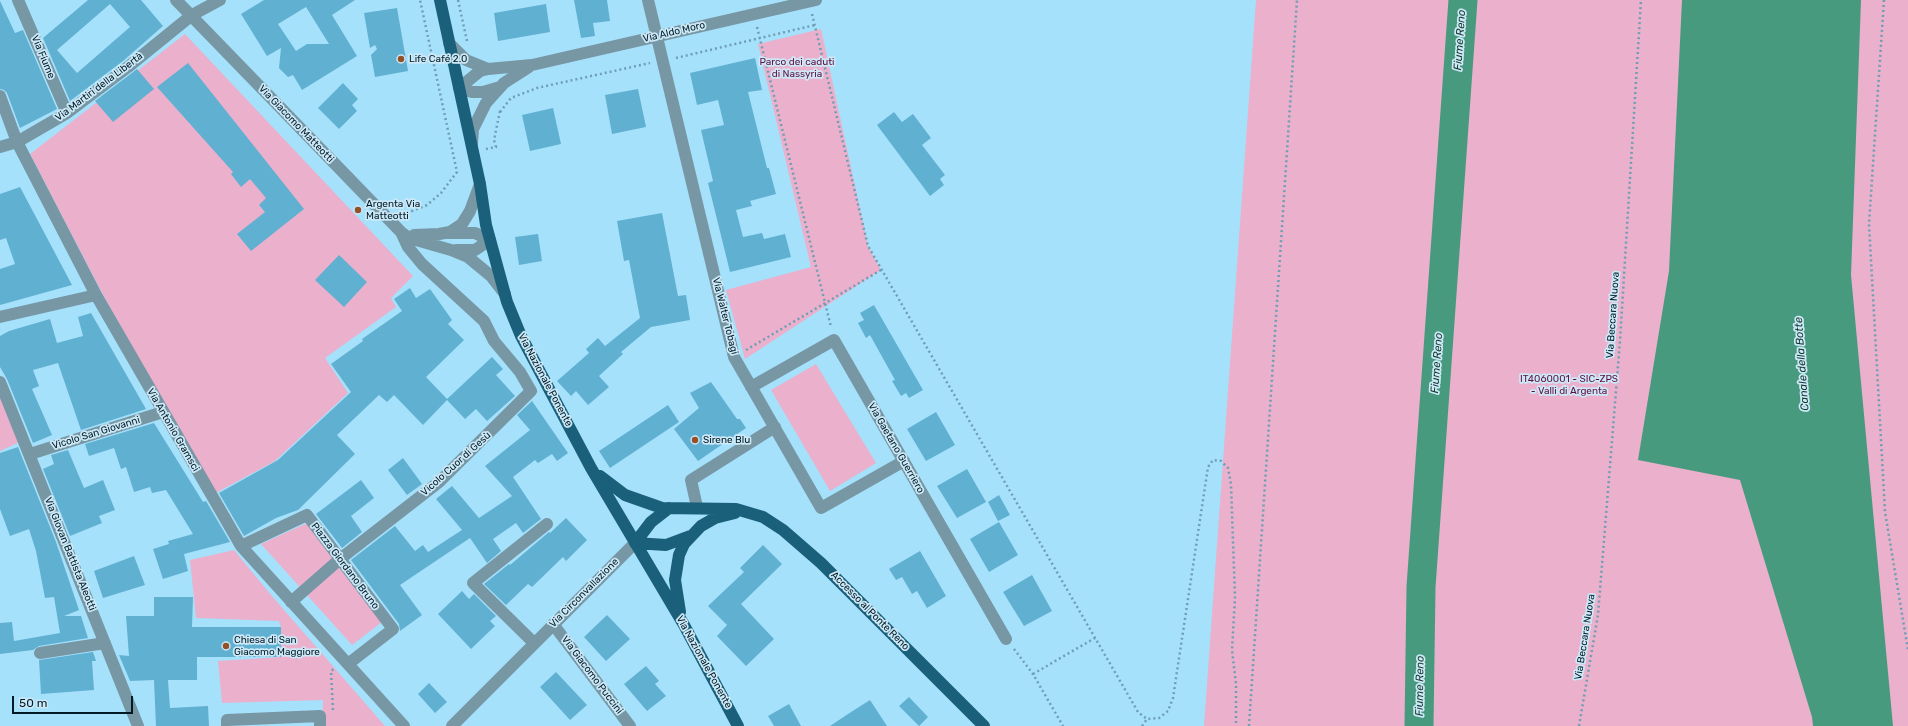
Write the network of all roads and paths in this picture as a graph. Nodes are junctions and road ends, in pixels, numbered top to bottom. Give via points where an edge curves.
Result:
1 (18, 0) edge
2 (176, 0) edge
3 (220, 0) edge
4 (420, 0) edge
5 (440, 0) edge
6 (648, 0) edge
7 (1297, 0) edge
8 (1641, 0) edge
9 (1884, 0) edge
10 (813, 1) edge
11 (754, 14) junction
12 (192, 15) junction
13 (657, 36) junction
14 (449, 43) junction
15 (532, 65) junction
16 (488, 69) junction
17 (500, 87) junction
18 (459, 88) junction
19 (0, 96) edge
20 (67, 113) junction
21 (17, 142) junction
22 (471, 146) junction
23 (0, 147) edge
24 (480, 184) junction
25 (392, 223) junction
26 (401, 232) junction
27 (445, 233) junction
28 (490, 240) junction
29 (451, 250) junction
30 (881, 270) junction
31 (505, 294) junction
32 (96, 295) junction
33 (825, 304) junction
34 (0, 316) edge
35 (834, 340) junction
36 (734, 357) junction
37 (520, 372) joint
38 (0, 382) edge
39 (751, 387) junction
40 (163, 412) junction
41 (774, 427) junction
42 (30, 454) junction
43 (904, 461) junction
44 (591, 468) junction
45 (697, 507) junction
46 (669, 508) junction
47 (745, 511) junction
48 (547, 524) dead end
49 (692, 535) junction
50 (635, 543) junction
51 (240, 546) junction
52 (340, 559) junction
53 (291, 602) junction
54 (553, 624) junction
55 (684, 625) junction
56 (1095, 638) junction
57 (1006, 640) joint
58 (105, 643) junction
59 (534, 643) junction
60 (1908, 650) edge
61 (40, 653) dead end
62 (346, 662) junction
63 (1033, 674) junction
64 (333, 718) dead end
65 (1147, 719) junction
66 (138, 726) edge
67 (228, 726) edge
68 (320, 726) edge
69 (404, 726) edge
70 (452, 726) edge
71 (630, 726) edge
72 (738, 726) edge
73 (984, 726) edge
74 (1063, 726) edge
75 (1142, 726) edge
76 (1236, 726) edge
77 (1249, 726) edge
78 (1579, 726) edge

1 - 20 street, Via Fiume
2 - 12 street, Via Giacomo Matteotti
3 - 12 street
4 - 25 path via 457,172 441,193 427,205 405,213
5 - 14 main road, Via Nazionale Ponente
6 - 13 street, Via Walter Tobagi
7 - 77 path
8 - 78 path, Via Beccara Nuova via 1620,341 1598,615
9 - 60 path via 1870,224 1885,512
10 - 11 street, Via Aldo Moro
10 - 30 path via 868,246
11 - 13 street, Via Aldo Moro
11 - 33 path
12 - 20 street, Via Martiri della Libertà
12 - 25 street, Via Giacomo Matteotti
13 - 15 street, Via Aldo Moro
13 - 36 street, Via Walter Tobagi
14 - 16 street, Via Aldo Moro via 466,60
14 - 18 main road, Via Nazionale Ponente
15 - 16 street, Via Aldo Moro
15 - 17 street, Via Aldo Moro
16 - 18 street, Via Aldo Moro via 480,71
17 - 18 street, Via Aldo Moro via 483,92
17 - 22 street, Via Aldo Moro via 478,116
18 - 22 main road, Via Nazionale Ponente
19 - 21 street, Via Antonio Gramsci
20 - 21 street, Via Martiri della Libertà
21 - 23 street, Via Martiri della Libertà
21 - 32 street, Via Antonio Gramsci
22 - 24 main road, Via Nazionale Ponente
24 - 27 street via 462,224
24 - 28 main road, Via Nazionale Ponente
25 - 26 street, Via Giacomo Matteotti
26 - 27 street via 422,236
26 - 29 street, Via Giacomo Matteotti via 410,238
26 - 37 street, Via Giacomo Matteotti via 408,247 422,264 484,321 494,341
27 - 28 street via 475,233
28 - 29 street, Via Giacomo Matteotti via 475,250
28 - 31 main road, Via Nazionale Ponente
29 - 31 street, Via Giacomo Matteotti via 480,266
30 - 33 path
30 - 56 path
31 - 44 main road, Via Nazionale Ponente via 521,336
32 - 34 street
32 - 40 street, Via Antonio Gramsci
33 - 35 path
33 - 36 path
35 - 39 street
35 - 43 street, Via Gaetano Guerriero
36 - 39 street, Via Walter Tobagi
37 - 52 street, Vicolo Cuor di Gesù via 531,391 440,482
38 - 42 street, Via Giovan Battista Aleotti
39 - 41 street, Via Walter Tobagi
40 - 42 street, Vicolo San Giovanni
40 - 51 street, Via Antonio Gramsci
41 - 43 street, Via Walter Tobagi via 821,508
41 - 45 street via 691,480
42 - 58 street, Via Giovan Battista Aleotti
43 - 57 street, Via Gaetano Guerriero
44 - 46 main road, Accesso al Ponte Reno via 625,495 644,503
44 - 50 main road, Via Nazionale Ponente
45 - 46 main road, Accesso al Ponte Reno
45 - 47 main road, Accesso al Ponte Reno
46 - 50 main road via 651,522
47 - 49 main road via 715,518
47 - 73 main road, Accesso al Ponte Reno via 763,517 783,530 821,563
48 - 59 street via 473,583
49 - 50 main road via 666,545
49 - 55 main road via 679,555 675,580
50 - 54 street, Via Circonvallazione
50 - 55 main road, Via Nazionale Ponente
51 - 52 street, Piazza Giordano Bruno via 307,515
51 - 53 street, Via Antonio Gramsci
52 - 53 street
52 - 62 street, Piazza Giordano Bruno via 393,629
53 - 62 street, Via Antonio Gramsci
54 - 59 street, Via Circonvallazione
54 - 71 street, Via Giacomo Puccini
55 - 72 main road, Via Nazionale Ponente
56 - 63 path
56 - 65 path via 1138,712
57 - 63 path
58 - 61 street
58 - 66 street, Via Giovan Battista Aleotti
59 - 70 street, Via Circonvallazione
62 - 64 path via 332,671
62 - 69 street, Via Antonio Gramsci
63 - 74 path
65 - 75 path
65 - 76 path via 1159,718 1168,710 1173,698 1208,467 1213,460 1221,461 1228,468 1231,484 1235,598 1232,650 1236,684
67 - 68 street via 227,720 320,716

